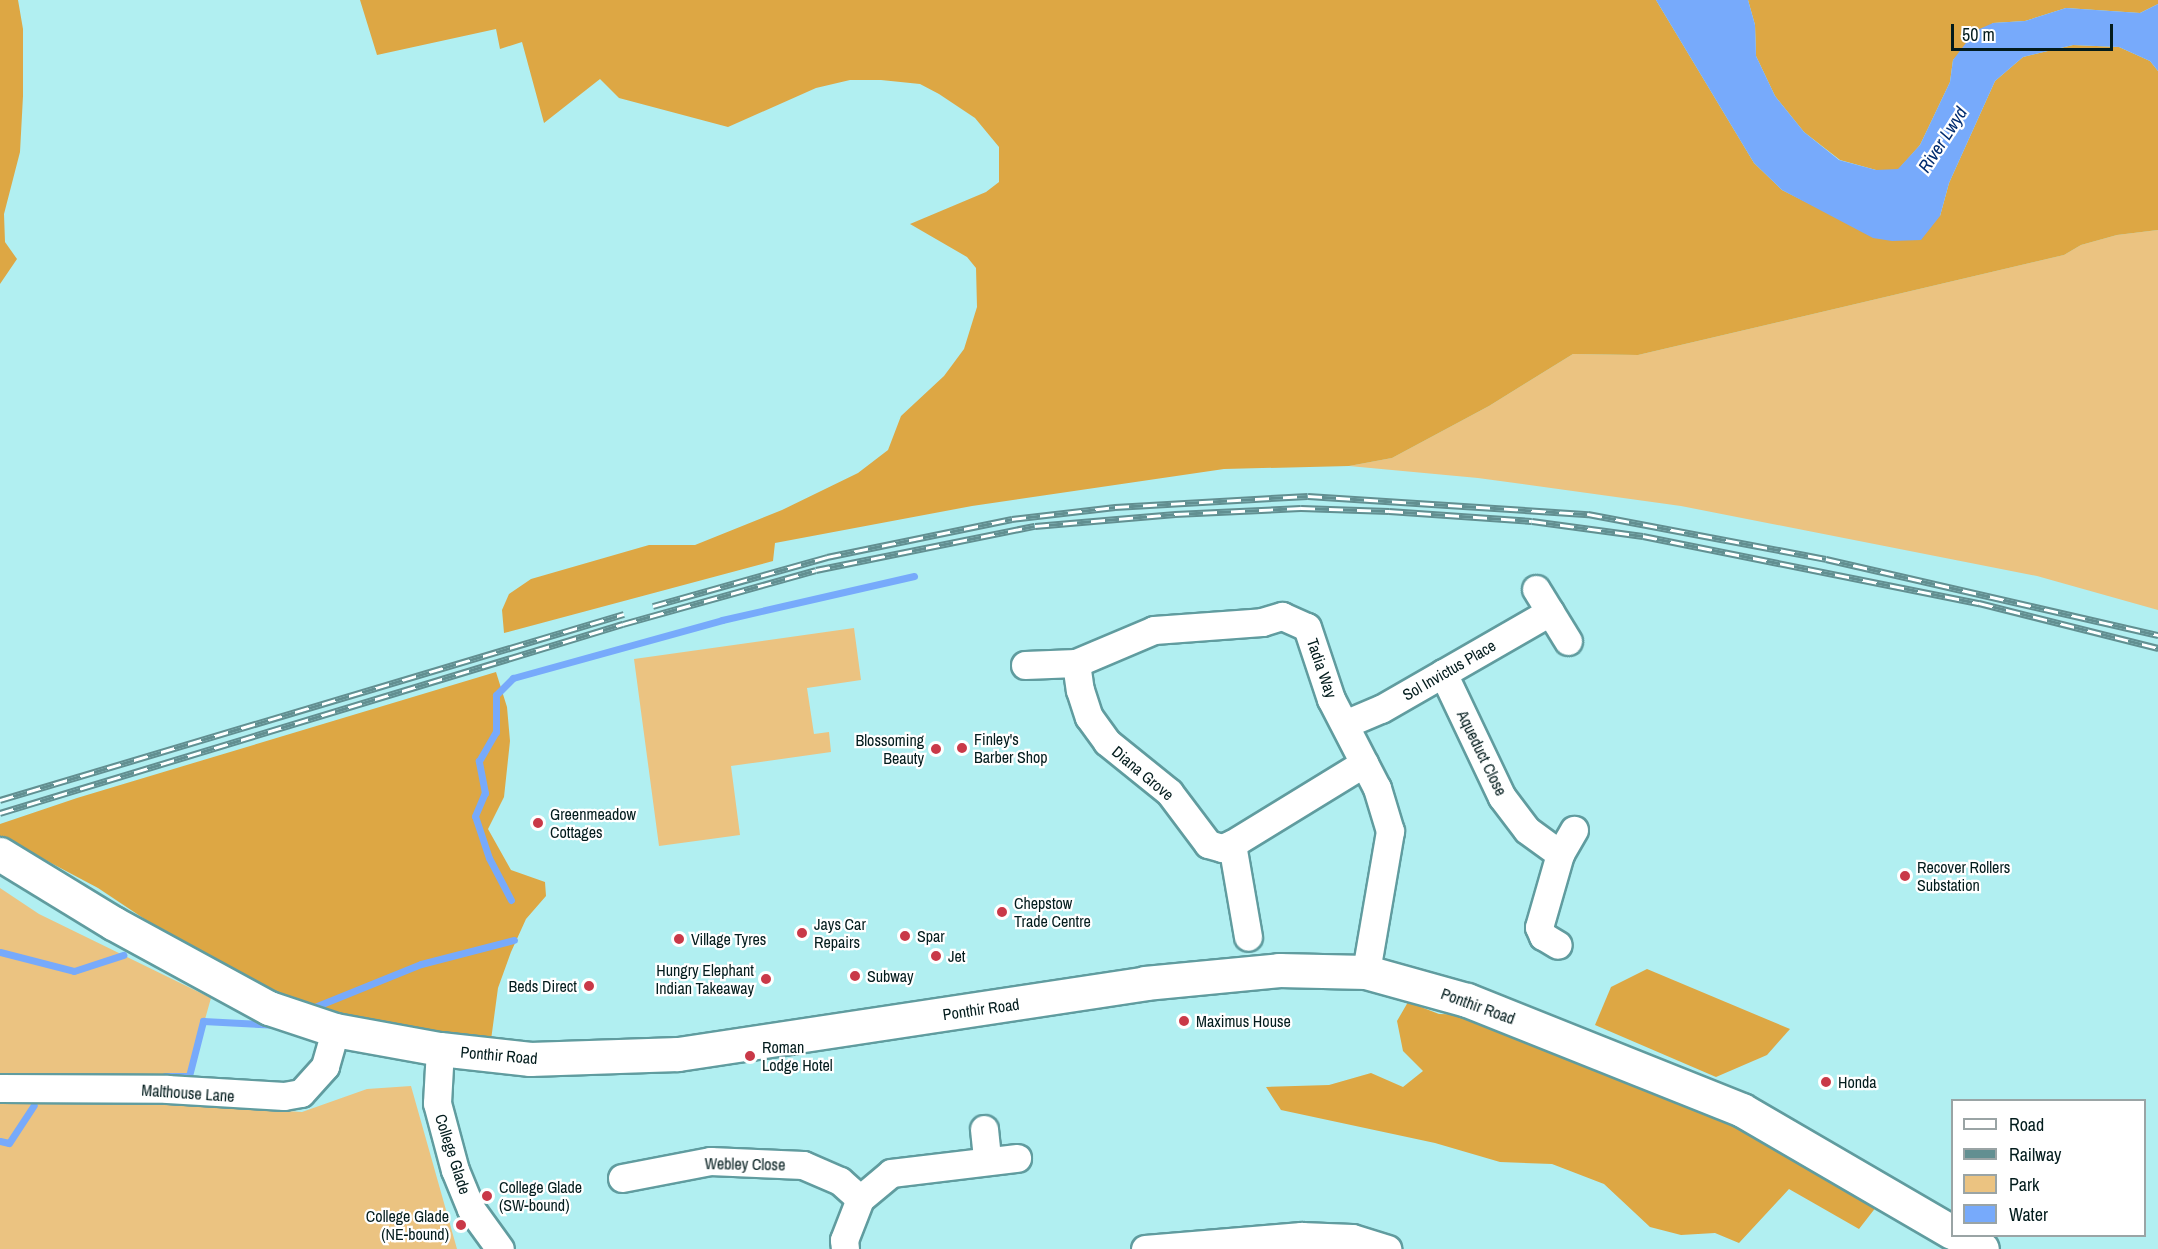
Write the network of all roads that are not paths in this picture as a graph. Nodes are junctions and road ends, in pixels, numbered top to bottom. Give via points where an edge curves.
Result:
1 (1536, 589) dead end
2 (1550, 612) junction
3 (1568, 641) dead end
4 (1076, 663) junction
5 (1025, 665) dead end
6 (1443, 673) junction
7 (1345, 724) junction
8 (1364, 763) junction
9 (1574, 830) dead end
10 (1232, 844) junction
11 (1560, 854) junction
12 (4, 857) edge
13 (1248, 937) dead end
14 (1558, 945) dead end
15 (1366, 972) junction
16 (335, 1030) junction
17 (440, 1049) junction
18 (0, 1088) edge
19 (984, 1130) dead end
20 (1017, 1158) dead end
21 (987, 1160) junction
22 (622, 1178) dead end
23 (860, 1199) junction
24 (1951, 1231) edge
25 (1961, 1237) edge
26 (500, 1249) edge
27 (845, 1249) edge
28 (1145, 1249) edge
29 (1387, 1249) edge
30 (1982, 1249) edge

1 - 2 street
2 - 3 street
2 - 6 street, Sol Invictus Place
4 - 5 street
4 - 7 street, Tadia Way via 1154,630 1253,623 1282,616 1307,627 1331,699
4 - 10 street, Diana Grove via 1089,717 1107,742 1169,792 1208,844 1222,848
6 - 7 street, Sol Invictus Place via 1381,709
6 - 11 street, Aqueduct Close via 1502,797 1527,830
7 - 8 street, Tadia Way
8 - 10 street
8 - 15 street, Tadia Way via 1390,831
9 - 11 street
10 - 13 street
11 - 14 street via 1539,927 1543,936
12 - 16 main road, Ponthir Road via 113,923 269,1008
15 - 17 main road, Ponthir Road via 1279,970 1144,983 678,1054 530,1059
15 - 24 main road, Ponthir Road via 1467,1000 1742,1110
16 - 17 main road, Ponthir Road
16 - 18 street, Malthouse Lane via 326,1066 301,1093 284,1096 167,1089
17 - 26 street, College Glade via 437,1103 455,1170 471,1209
19 - 21 street
20 - 21 street
21 - 23 street via 891,1173
22 - 23 street, Webley Close via 710,1161 803,1165 840,1182
23 - 27 street via 844,1240
25 - 30 main road
28 - 29 street via 1301,1236 1352,1238

